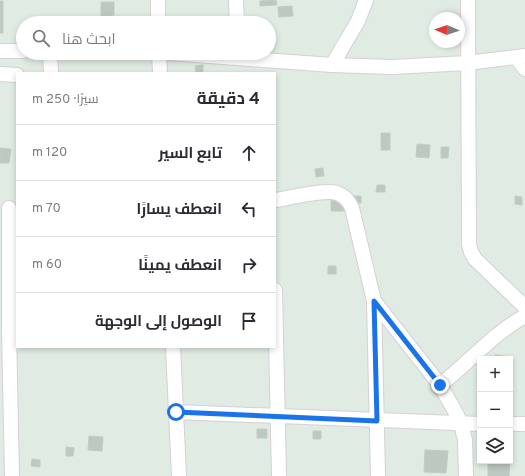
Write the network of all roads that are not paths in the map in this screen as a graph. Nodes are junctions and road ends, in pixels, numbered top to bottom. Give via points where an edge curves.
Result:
1 (158, 0) edge
2 (236, 0) edge
3 (366, 0) edge
4 (468, 0) edge
5 (158, 16) edge
6 (237, 16) edge
7 (0, 51) edge
8 (16, 51) edge
9 (521, 56) edge
10 (50, 60) edge
11 (159, 60) edge
12 (252, 60) edge
13 (467, 64) junction
14 (332, 65) junction
15 (269, 66) edge
16 (525, 69) edge
17 (51, 72) edge
18 (160, 72) edge
19 (0, 74) edge
20 (16, 75) edge
21 (276, 200) edge
22 (9, 208) edge
23 (374, 301) junction
24 (525, 307) edge
25 (525, 316) edge
26 (9, 330) edge
27 (276, 341) edge
28 (173, 348) edge
29 (440, 385) junction
30 (176, 412) junction
31 (278, 416) junction
32 (377, 421) junction
33 (462, 424) junction
34 (477, 424) edge
35 (513, 424) edge
36 (525, 424) edge
37 (12, 476) edge
38 (179, 476) edge
39 (279, 476) edge
40 (378, 476) edge
41 (466, 476) edge

1 - 5 street
2 - 6 street
3 - 14 street via 358,21
4 - 13 street
7 - 8 street
9 - 13 street
9 - 16 street
10 - 17 street
11 - 18 street
12 - 15 street
13 - 14 street via 392,67
13 - 24 street via 469,244 475,259
14 - 15 street
19 - 20 street
21 - 23 street via 326,192 336,193 348,201 352,208
22 - 26 street
23 - 29 street
23 - 32 street
25 - 29 street via 490,340
26 - 37 street
27 - 31 street
28 - 30 street
29 - 33 street
30 - 31 street
30 - 38 street
31 - 32 street
31 - 39 street
32 - 33 street
32 - 40 street
33 - 34 street
33 - 41 street
35 - 36 street

